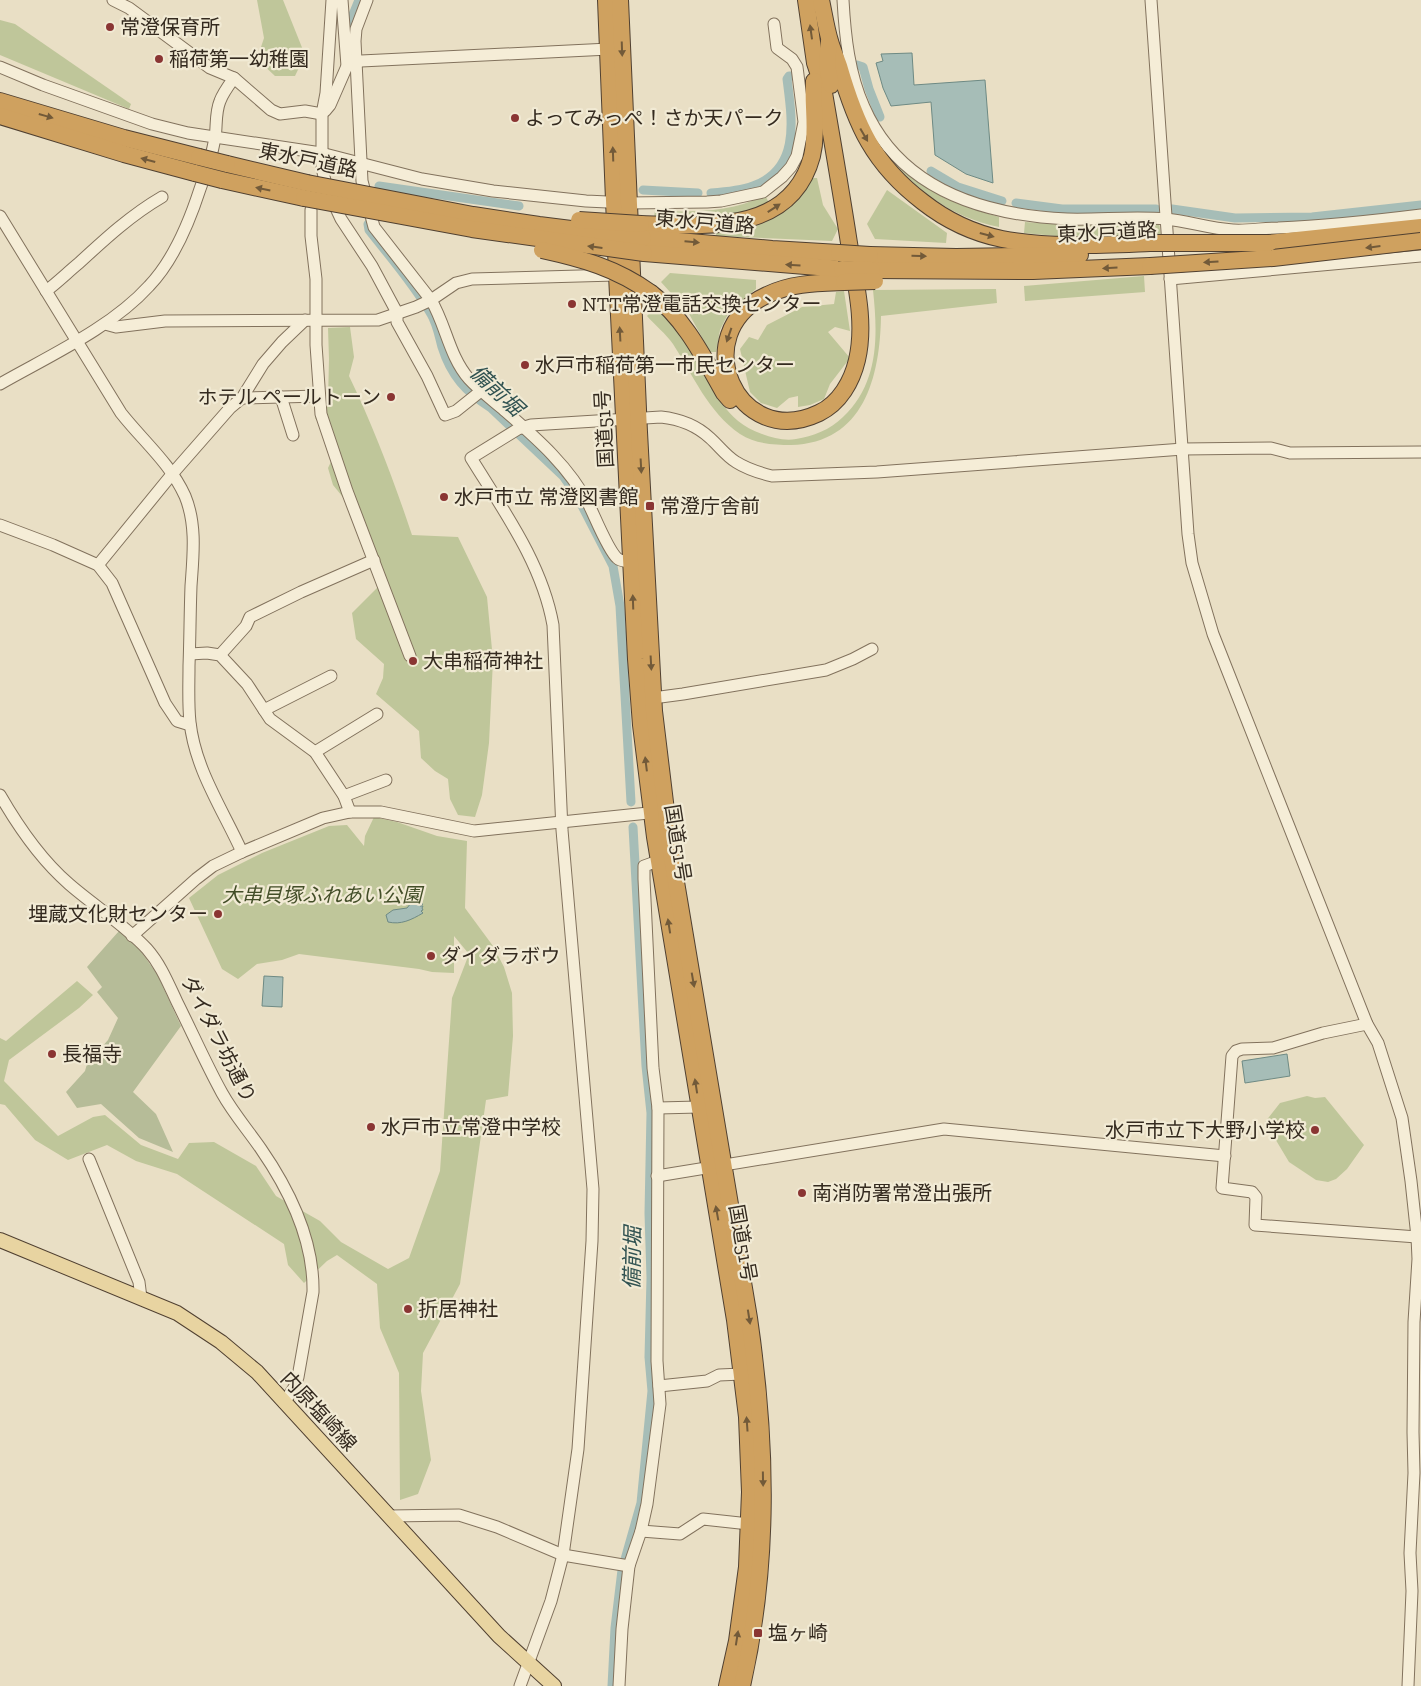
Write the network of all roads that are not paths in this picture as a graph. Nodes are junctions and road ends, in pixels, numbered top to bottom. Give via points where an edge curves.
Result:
1 (113, 0) edge
2 (332, 0) edge
3 (342, 0) edge
4 (367, 0) edge
5 (606, 0) edge
6 (620, 0) edge
7 (806, 0) edge
8 (821, 0) edge
9 (842, 0) edge
10 (1151, 0) edge
11 (774, 24) dead end
12 (830, 41) junction
13 (609, 49) junction
14 (815, 63) junction
15 (352, 65) junction
16 (0, 67) edge
17 (234, 78) junction
18 (0, 101) edge
19 (322, 114) junction
20 (0, 116) edge
21 (215, 137) junction
22 (321, 153) junction
23 (358, 163) junction
24 (162, 197) dead end
25 (307, 197) junction
26 (622, 203) junction
27 (358, 209) junction
28 (1421, 215) edge
29 (0, 216) edge
30 (1166, 219) junction
31 (1421, 227) edge
32 (4, 231) edge
33 (642, 238) junction
34 (1421, 241) edge
35 (1150, 253) junction
36 (1421, 256) edge
37 (842, 268) junction
38 (872, 269) junction
39 (617, 275) junction
40 (1170, 279) junction
41 (46, 291) junction
42 (429, 301) junction
43 (397, 313) junction
44 (311, 320) junction
45 (105, 324) junction
46 (76, 340) junction
47 (0, 384) edge
48 (319, 396) junction
49 (476, 396) junction
50 (281, 397) junction
51 (242, 398) junction
52 (632, 418) junction
53 (517, 431) junction
54 (293, 435) dead end
55 (1183, 449) junction
56 (1421, 452) edge
57 (173, 473) junction
58 (0, 526) edge
59 (374, 560) junction
60 (632, 562) junction
61 (98, 565) junction
62 (872, 649) dead end
63 (190, 654) junction
64 (220, 655) junction
65 (410, 656) dead end
66 (331, 676) dead end
67 (654, 698) junction
68 (264, 710) junction
69 (377, 714) dead end
70 (190, 725) junction
71 (315, 752) junction
72 (386, 780) dead end
73 (0, 795) edge
74 (344, 796) junction
75 (350, 812) junction
76 (658, 812) junction
77 (562, 822) junction
78 (242, 852) junction
79 (658, 861) junction
80 (132, 936) junction
81 (1367, 1024) junction
82 (699, 1107) junction
83 (658, 1108) junction
84 (1225, 1156) junction
85 (89, 1160) dead end
86 (716, 1167) junction
87 (657, 1176) junction
88 (1416, 1182) edge
89 (1417, 1237) junction
90 (0, 1240) edge
91 (141, 1298) junction
92 (742, 1374) junction
93 (659, 1386) junction
94 (284, 1403) junction
95 (389, 1516) junction
96 (749, 1524) junction
97 (641, 1531) junction
98 (563, 1555) junction
99 (625, 1565) junction
100 (1416, 1645) edge
101 (528, 1664) junction
102 (520, 1686) edge
103 (554, 1686) edge
104 (619, 1686) edge
105 (727, 1686) edge
106 (742, 1686) edge
107 (1408, 1686) edge

1 - 17 street via 129,8 210,68
2 - 19 street
3 - 15 street
4 - 15 street via 356,29
5 - 13 highway, 国道51号
6 -> 26 highway, 国道51号
14 -> 7 highway
8 - 12 highway
9 - 30 street via 846,40 864,108 885,142 922,178 954,196 1008,214 1067,219
10 - 30 street
11 - 26 street via 777,48 792,58 797,67 802,101 804,122 801,141 791,167 772,186 750,196 721,201
12 - 27 highway, bridge via 827,65 856,235 868,328 868,353 849,400 829,419 811,427 773,428 742,414 724,393 672,311 651,292 621,274 584,259 397,224
12 -> 35 highway via 851,107 871,148 897,181 942,216 980,233 1024,242
13 - 15 street
26 -> 13 highway, 国道51号
33 -> 14 highway via 742,221 762,215 787,198 799,184 812,156
37 -> 14 highway via 810,283 778,290 756,301 739,316 726,344 726,368 734,390 748,407 776,420 807,419 826,410 841,396 857,360 860,336 857,290 823,87
15 - 19 street
15 - 23 street
16 - 21 street via 152,124
17 - 19 street via 280,114 305,111
17 - 21 street via 220,101
18 -> 25 highway, 東水戸道路, bridge via 227,164
19 - 22 street
25 -> 20 highway, 東水戸道路, bridge via 222,180
21 - 22 street
21 - 45 street via 201,188 177,245 150,286
22 - 23 street
22 - 43 street via 332,202
23 - 26 street via 464,186
23 - 42 street via 374,228
24 - 41 street via 123,223
25 - 27 highway, 東水戸道路, bridge
25 - 33 highway, 東水戸道路, bridge via 538,217
25 - 44 street via 316,279
26 - 39 highway, 国道51号
26 - 52 highway, 国道51号
33 -> 27 highway, 東水戸道路, bridge via 515,236
28 - 30 street via 1319,226 1235,230
29 - 32 street
30 - 40 street
31 - 35 highway, bridge
32 - 41 street
33 - 37 highway, 東水戸道路 via 772,249
34 -> 35 highway, 東水戸道路, bridge via 1273,258
38 -> 35 highway, 東水戸道路 via 956,257
35 -> 38 highway, 東水戸道路 via 1034,276
36 - 40 street
37 - 38 highway, 東水戸道路, bridge
37 - 38 highway, bridge
39 - 42 street via 472,279 456,283
52 -> 39 highway, 国道51号
40 - 55 street
41 - 46 street
42 - 43 street
42 - 49 street via 437,310 459,366
43 - 44 street via 378,320
43 - 49 street via 397,322 446,415
44 - 45 street via 165,321 116,327
44 - 48 street
44 - 51 street via 282,342 263,364
45 - 46 street
46 - 47 street
46 - 57 street via 121,412
48 - 50 street
48 - 59 street via 321,414 341,474
49 - 53 street
50 - 51 street
50 - 54 street
51 - 57 street
52 - 53 street via 539,425
52 - 55 street via 678,419 695,426 735,462 772,476 877,472
52 - 60 highway, 国道51号
52 -> 67 highway, 国道51号
53 - 60 street via 572,477 617,558
53 - 77 street via 471,458 534,564 550,610
55 - 56 street via 1271,448 1290,453
55 - 81 street via 1192,563 1213,634
57 - 61 street
57 - 63 street via 186,498 192,521
58 - 61 street
59 - 64 street via 250,617
59 - 65 street
76 -> 60 highway, 国道51号 via 636,659
61 - 70 street via 112,583 165,703 177,721
62 - 67 street via 826,670
63 - 64 street
63 - 70 street
64 - 68 street via 247,684
66 - 68 street
67 - 76 highway, 国道51号
68 - 71 street via 270,719
69 - 71 street
70 - 78 street via 207,782
71 - 74 street
72 - 74 street
73 - 80 street, ダイダラ坊通り via 44,859
74 - 75 street
75 - 77 street via 381,812 474,832
75 - 78 street via 323,818
76 - 77 street
76 - 79 highway, 国道51号
76 -> 86 highway, 国道51号
77 - 98 street via 594,1189 578,1449
78 - 80 street via 205,872
82 -> 79 highway, 国道51号
79 - 83 street via 644,866 644,880 653,1068
80 - 94 street, ダイダラ坊通り via 161,968 223,1094 277,1172 300,1220 307,1243 313,1292 298,1377
81 - 84 street via 1274,1048 1236,1051 1232,1056
81 - 88 street via 1378,1042 1400,1110
82 - 83 street
82 - 86 highway, 国道51号
83 - 87 street
84 - 86 street via 944,1129
84 - 89 street via 1222,1188 1252,1192 1256,1197 1254,1224
85 - 91 street via 138,1282
86 - 87 street
92 -> 86 highway, 国道51号
86 -> 106 highway, 国道51号 via 757,1373 763,1454 760,1567 751,1646
87 - 93 street
88 - 89 street
89 - 100 street via 1410,1553
90 - 91 main road, 内原塩崎線
91 - 94 main road, 内原塩崎線 via 177,1313 221,1342 257,1372
92 - 93 street
96 -> 92 highway, 国道51号 via 749,1454
93 - 97 street via 660,1404 650,1487
94 - 95 main road, 内原塩崎線
95 - 98 street via 459,1514
95 - 101 main road, 内原塩崎線
96 - 97 street via 704,1520 680,1534
105 -> 96 highway, 国道51号 via 742,1604
97 - 99 street
98 - 99 street
98 - 101 street via 551,1601
99 - 104 street
100 - 107 street
101 - 102 street
101 - 103 main road, 内原塩崎線

